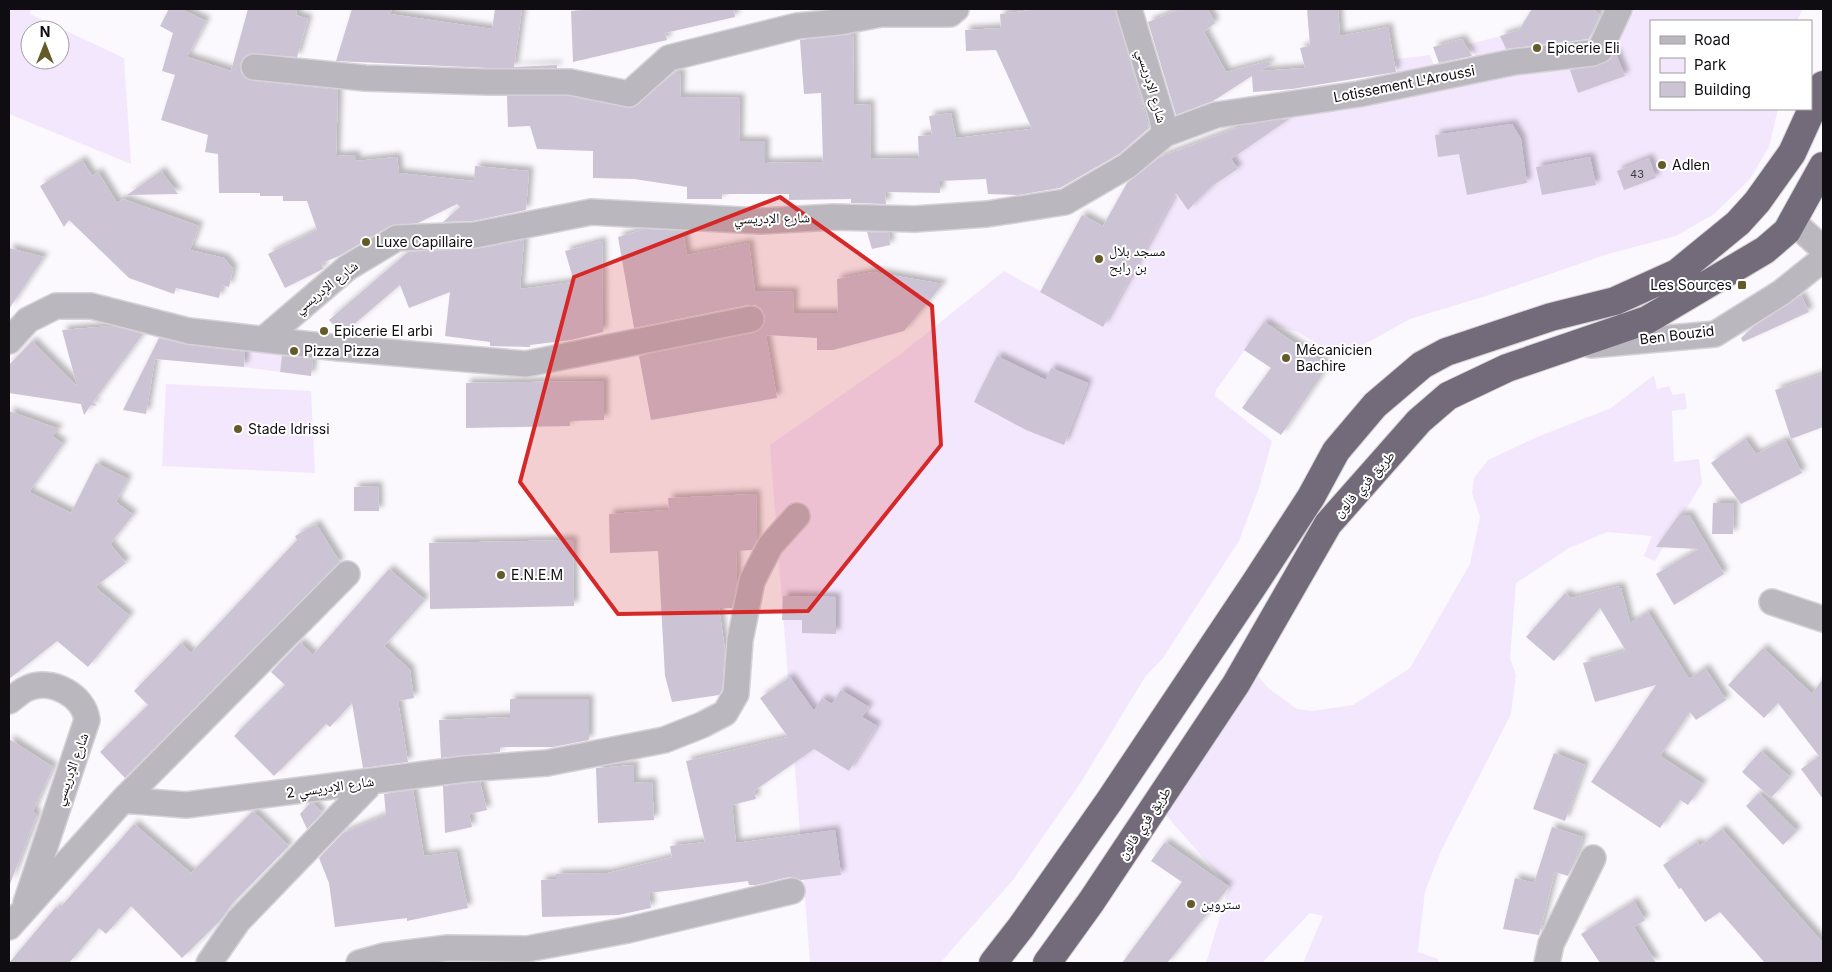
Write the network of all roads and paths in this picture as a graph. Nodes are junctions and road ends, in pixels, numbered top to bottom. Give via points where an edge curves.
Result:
1 (956, 9) edge
2 (1129, 9) edge
3 (1619, 9) edge
4 (254, 67) dead end
5 (1823, 85) edge
6 (1812, 109) edge
7 (1812, 110) edge
8 (1165, 134) junction
9 (1823, 166) edge
10 (1792, 221) junction
11 (1823, 249) edge
12 (1823, 259) edge
13 (751, 319) dead end
14 (264, 338) junction
15 (9, 341) edge
16 (1569, 347) junction
17 (796, 516) dead end
18 (347, 574) dead end
19 (1772, 602) dead end
20 (1823, 619) edge
21 (9, 701) edge
22 (373, 781) junction
23 (123, 800) junction
24 (1593, 858) dead end
25 (792, 891) dead end
26 (16, 920) edge
27 (209, 963) edge
28 (359, 963) edge
29 (993, 963) edge
30 (1047, 963) edge
31 (1547, 963) edge

1 - 4 street via 950,14 881,14 797,26 670,58 629,94 570,82 365,78
2 - 8 street, شارع الإدريسي
3 - 8 street, Lotissement L'Aroussi via 1601,48 1592,53 1514,62 1359,94 1216,115
5 - 6 highway
7 - 29 highway via 1792,153 1757,202 1738,224 1677,272 1615,301 1551,317 1446,352 1422,364 1375,404 1336,451 1311,497 1148,743 1032,912
8 - 14 street, شارع الإدريسي via 1127,166 1065,202 987,214 915,219 833,217 761,221 590,212 475,235 397,238 347,268
9 - 10 highway, طريق فري فالون
10 - 11 street
10 - 16 highway, طريق فري فالون via 1787,231 1765,250 1648,320
12 - 16 street, Ben Bouzid via 1782,292 1715,334
13 - 14 street via 526,364 339,348
14 - 15 street via 189,331 91,306 56,306 28,320
16 - 30 highway, طريق فري فالون via 1507,368 1448,396 1419,421 1328,524 1236,684
17 - 22 street, شارع الإدريسي 2 via 770,546 752,581 740,640 736,694 725,713 664,740 547,763
18 - 23 street
19 - 20 street
21 - 26 street, شارع الإدريسي via 28,687 59,688 77,699 87,720
22 - 23 street, شارع الإدريسي 2 via 186,804
22 - 27 street via 238,921
23 - 26 street
24 - 31 street via 1551,944
25 - 28 street via 628,930 528,949 448,948 384,956

